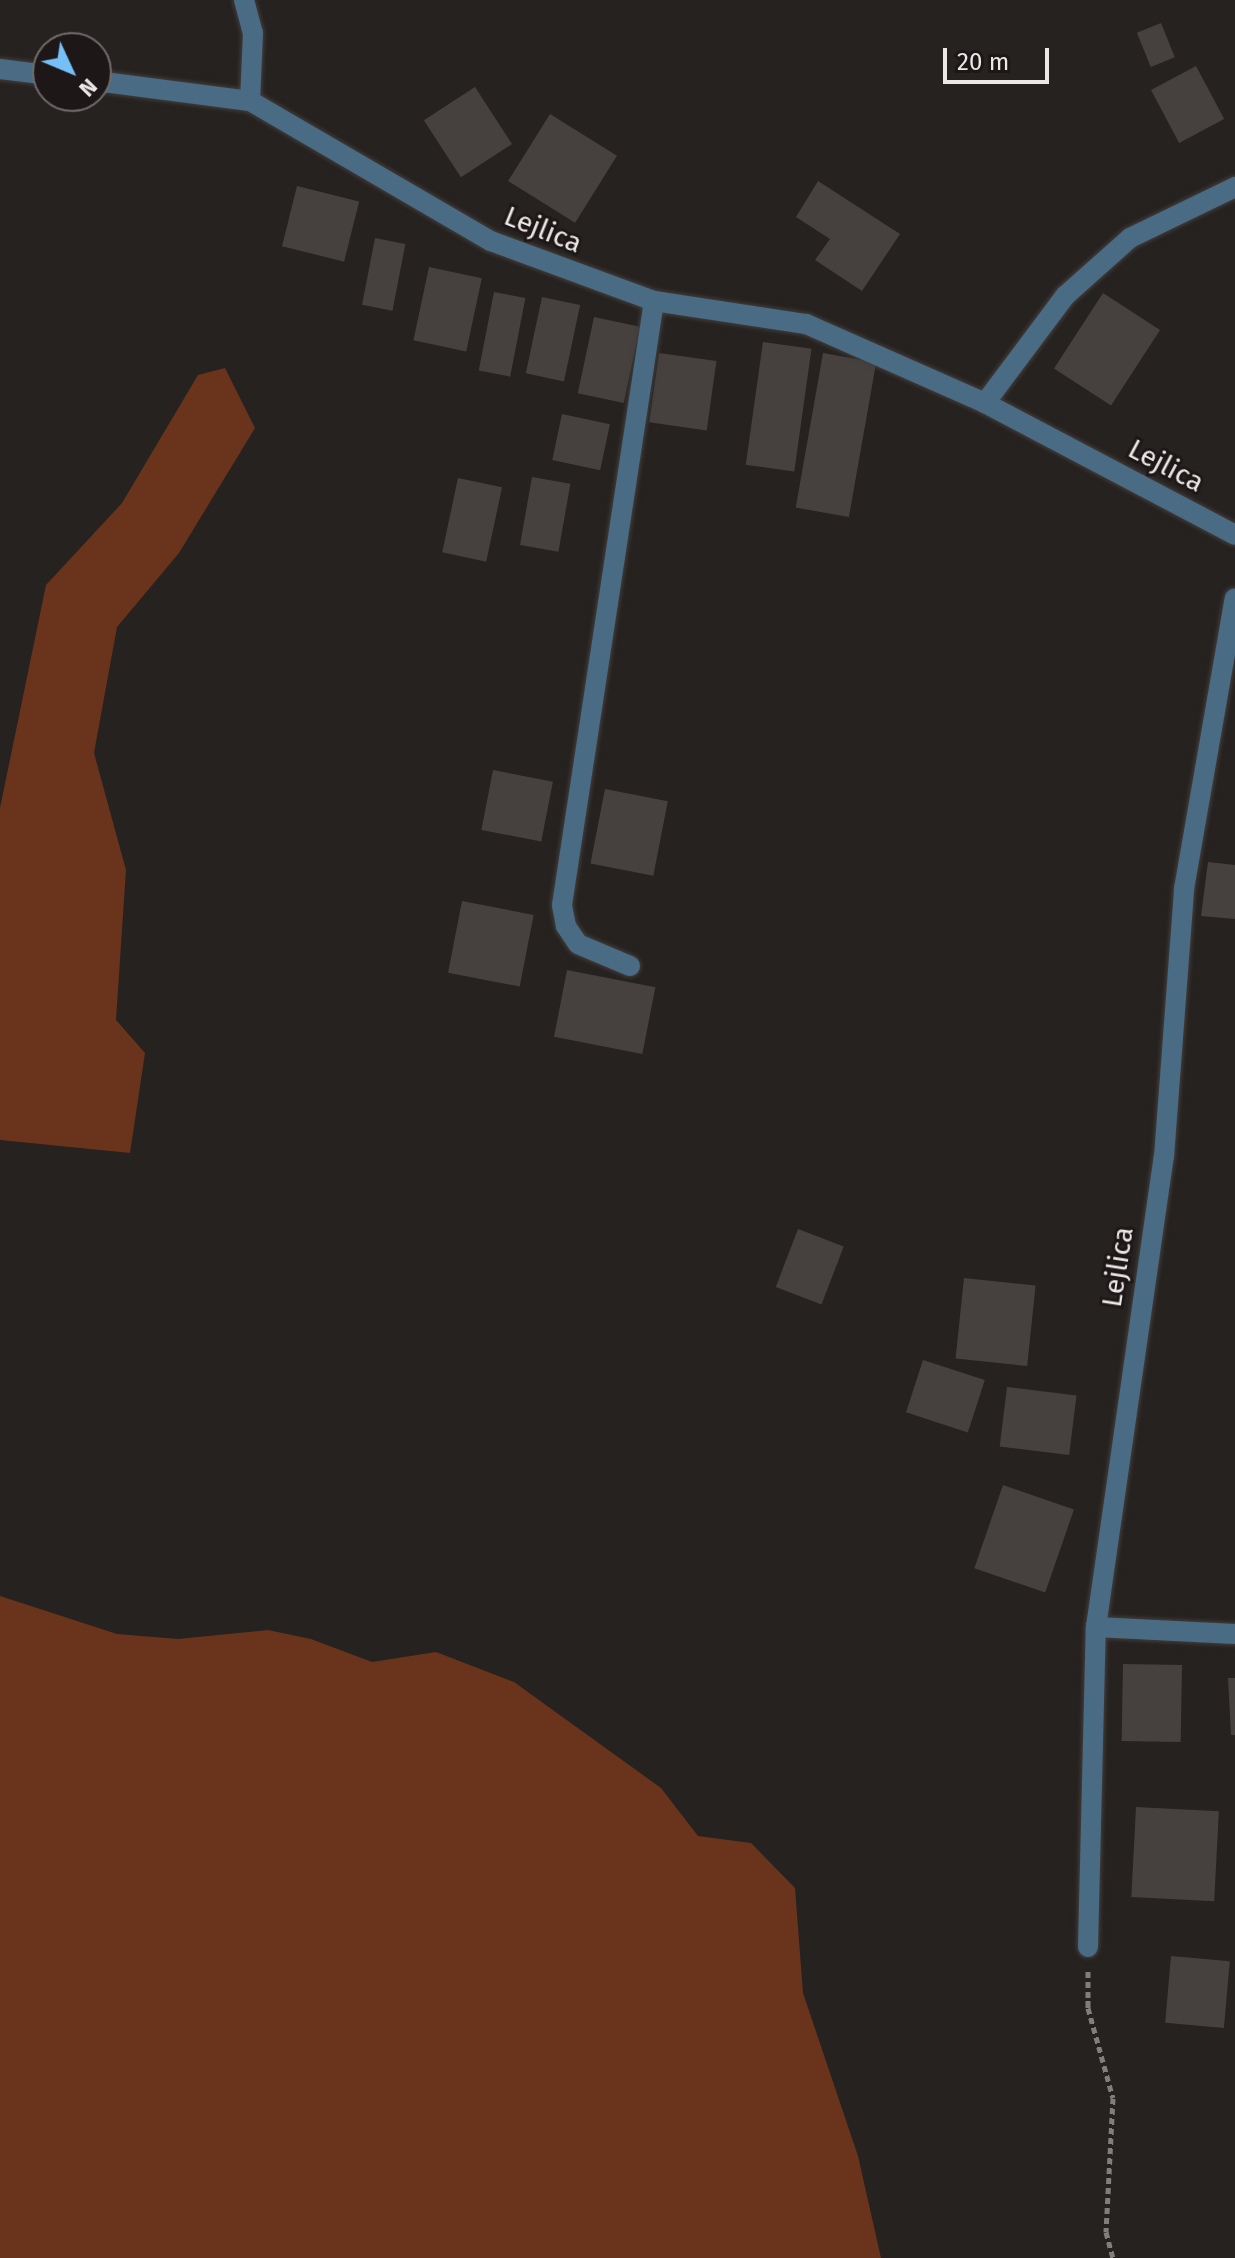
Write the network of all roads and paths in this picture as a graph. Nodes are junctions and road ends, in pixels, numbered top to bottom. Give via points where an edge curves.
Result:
1 (244, 0) edge
2 (0, 69) edge
3 (32, 73) edge
4 (112, 83) edge
5 (250, 101) junction
6 (1235, 187) edge
7 (654, 301) junction
8 (985, 403) junction
9 (1235, 535) edge
10 (1235, 598) edge
11 (630, 966) dead end
12 (1096, 1627) junction
13 (1235, 1634) edge
14 (1088, 1947) joint
15 (1113, 2258) edge

1 - 5 street via 253,33
2 - 3 street
4 - 5 street, Lejlica
5 - 7 street, Lejlica via 491,241
6 - 8 street via 1130,238 1065,296
7 - 8 street, Lejlica via 806,324
7 - 11 street via 562,905 566,926 578,944
8 - 9 street, Lejlica
10 - 12 street, Lejlica via 1184,889 1164,1157
12 - 13 street
12 - 14 street, Lejlica
14 - 15 path via 1088,2008 1113,2098 1106,2232

